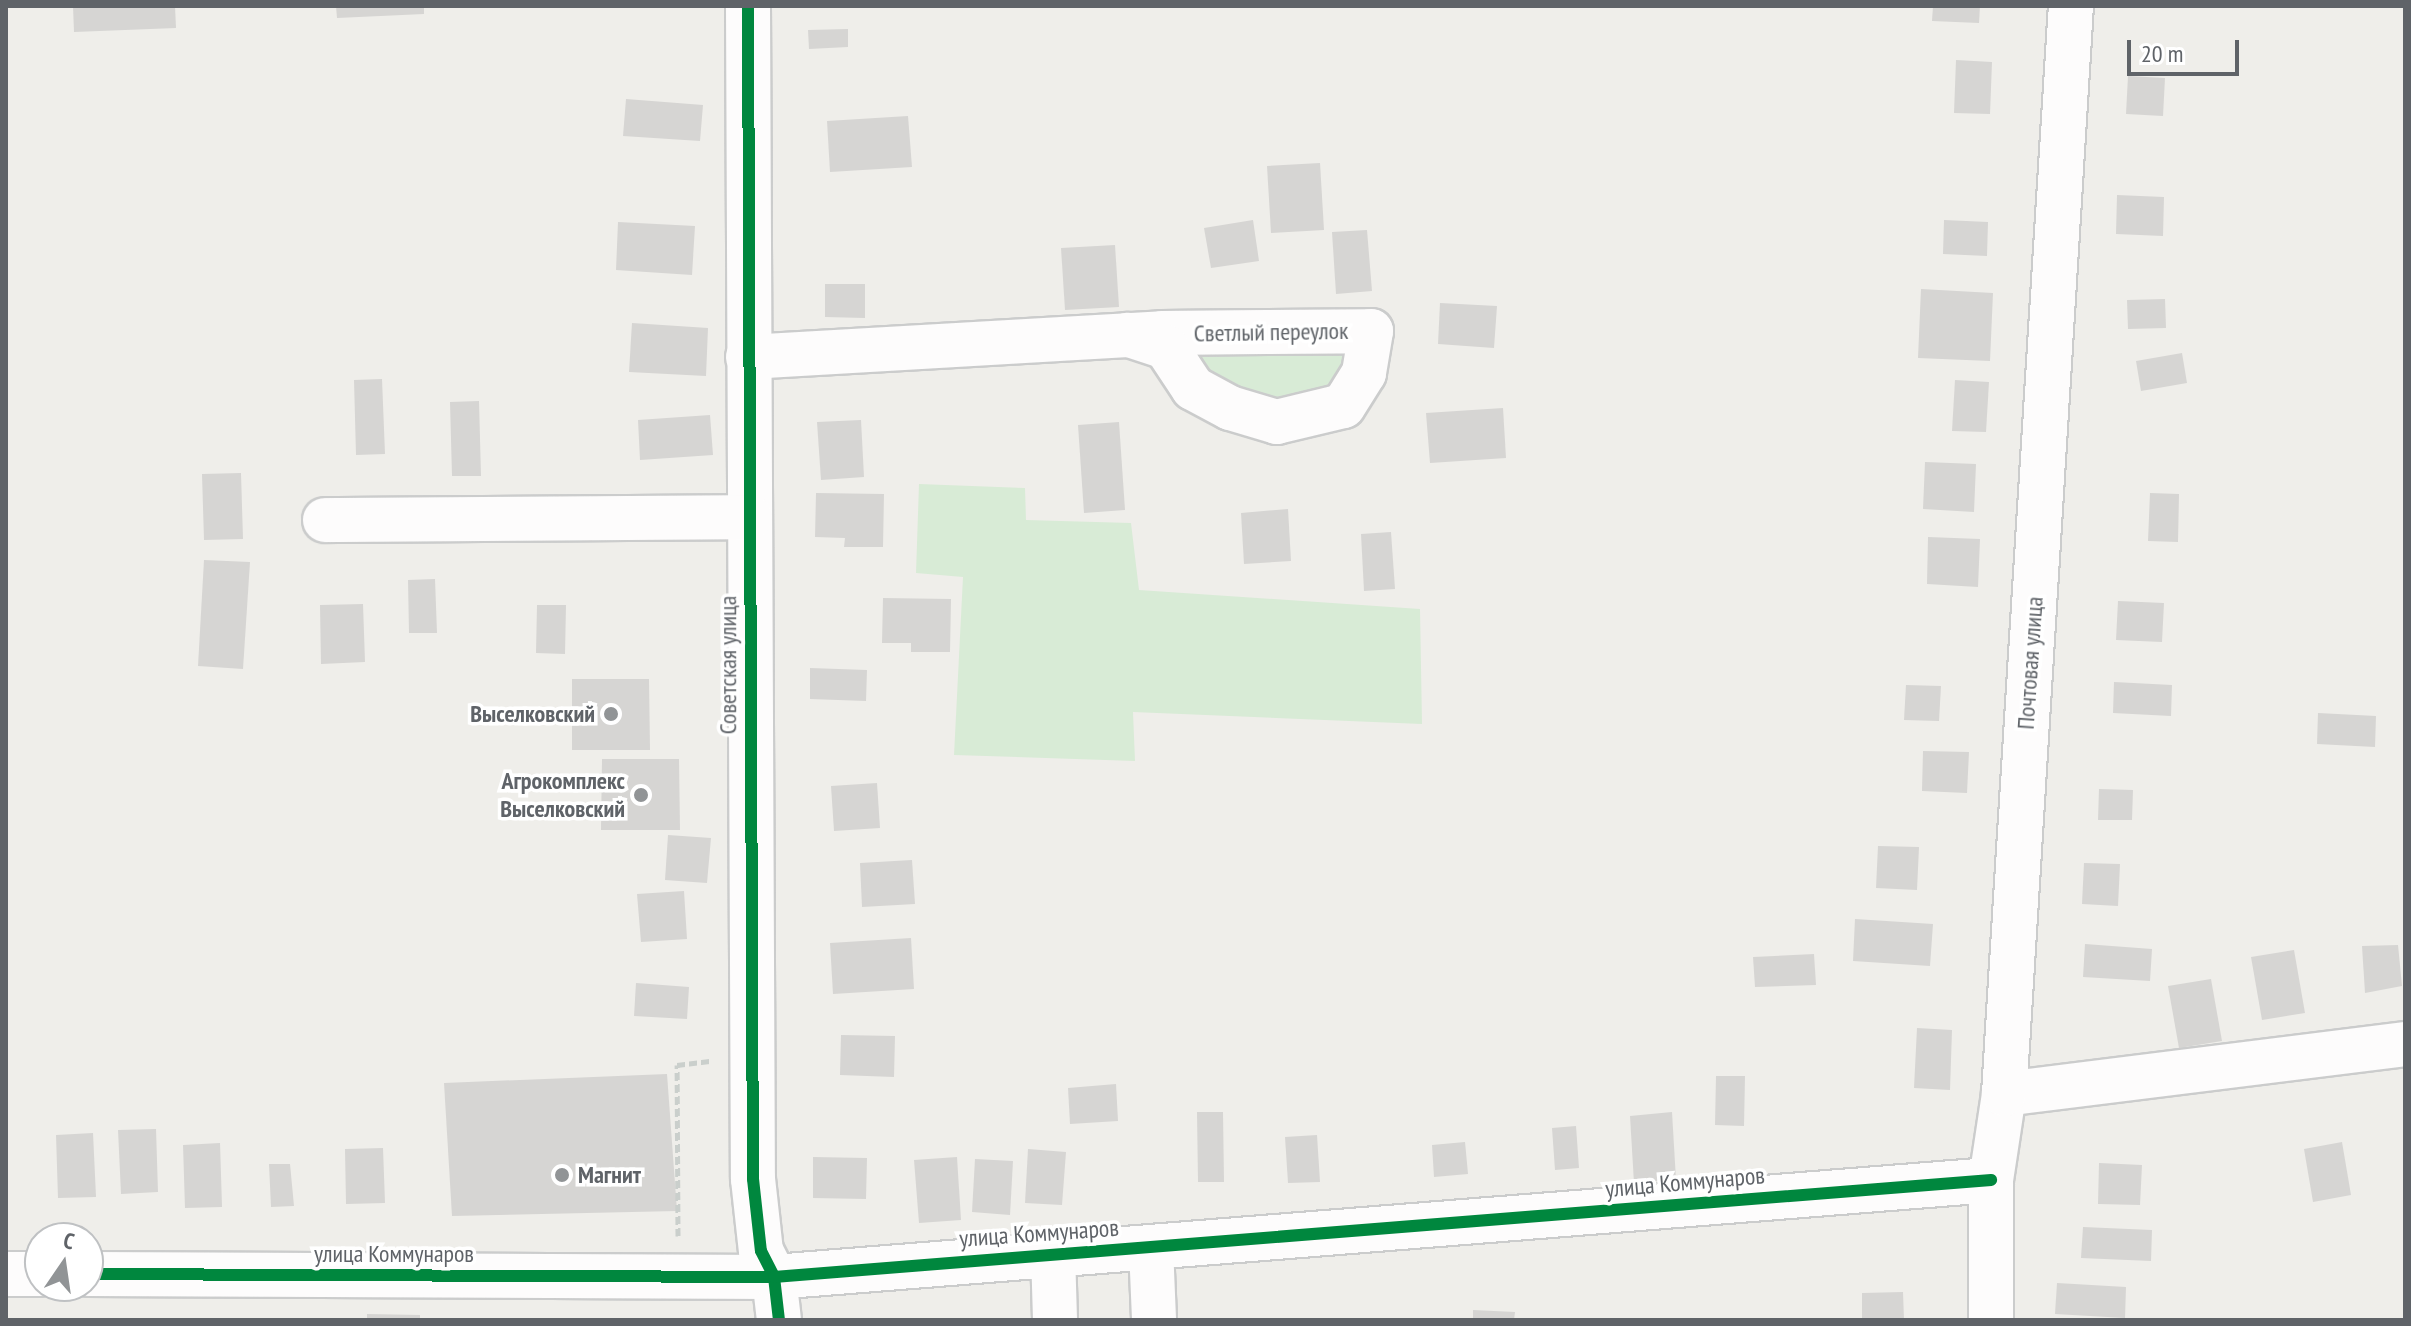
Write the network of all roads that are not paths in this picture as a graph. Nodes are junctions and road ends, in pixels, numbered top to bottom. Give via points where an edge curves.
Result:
1 (748, 6) edge
2 (2071, 6) edge
3 (1128, 335) junction
4 (748, 357) junction
5 (750, 517) junction
6 (325, 520) dead end
7 (2405, 1044) edge
8 (2004, 1094) junction
9 (1991, 1180) junction
10 (1151, 1247) junction
11 (1053, 1252) junction
12 (104, 1274) edge
13 (774, 1277) junction
14 (779, 1320) edge
15 (1055, 1320) edge
16 (1154, 1320) edge
17 (1991, 1320) edge

1 - 4 street, Советская улица
2 - 8 street, Почтовая улица
3 - 3 street, Светлый переулок via 1162,333 1371,331 1364,373 1343,406 1277,422 1230,408 1193,388 1166,347
3 - 4 street, Светлый переулок
4 - 5 street, Советская улица
5 - 6 street
5 - 13 street, Советская улица via 753,1179 761,1251
7 - 8 street
8 - 9 street, Почтовая улица
9 - 10 street, улица Коммунаров
9 - 17 street, Почтовая улица
10 - 11 street, улица Коммунаров
10 - 16 street
11 - 13 street, улица Коммунаров
11 - 15 street
12 - 13 street, улица Коммунаров
13 - 14 street, Советская улица

